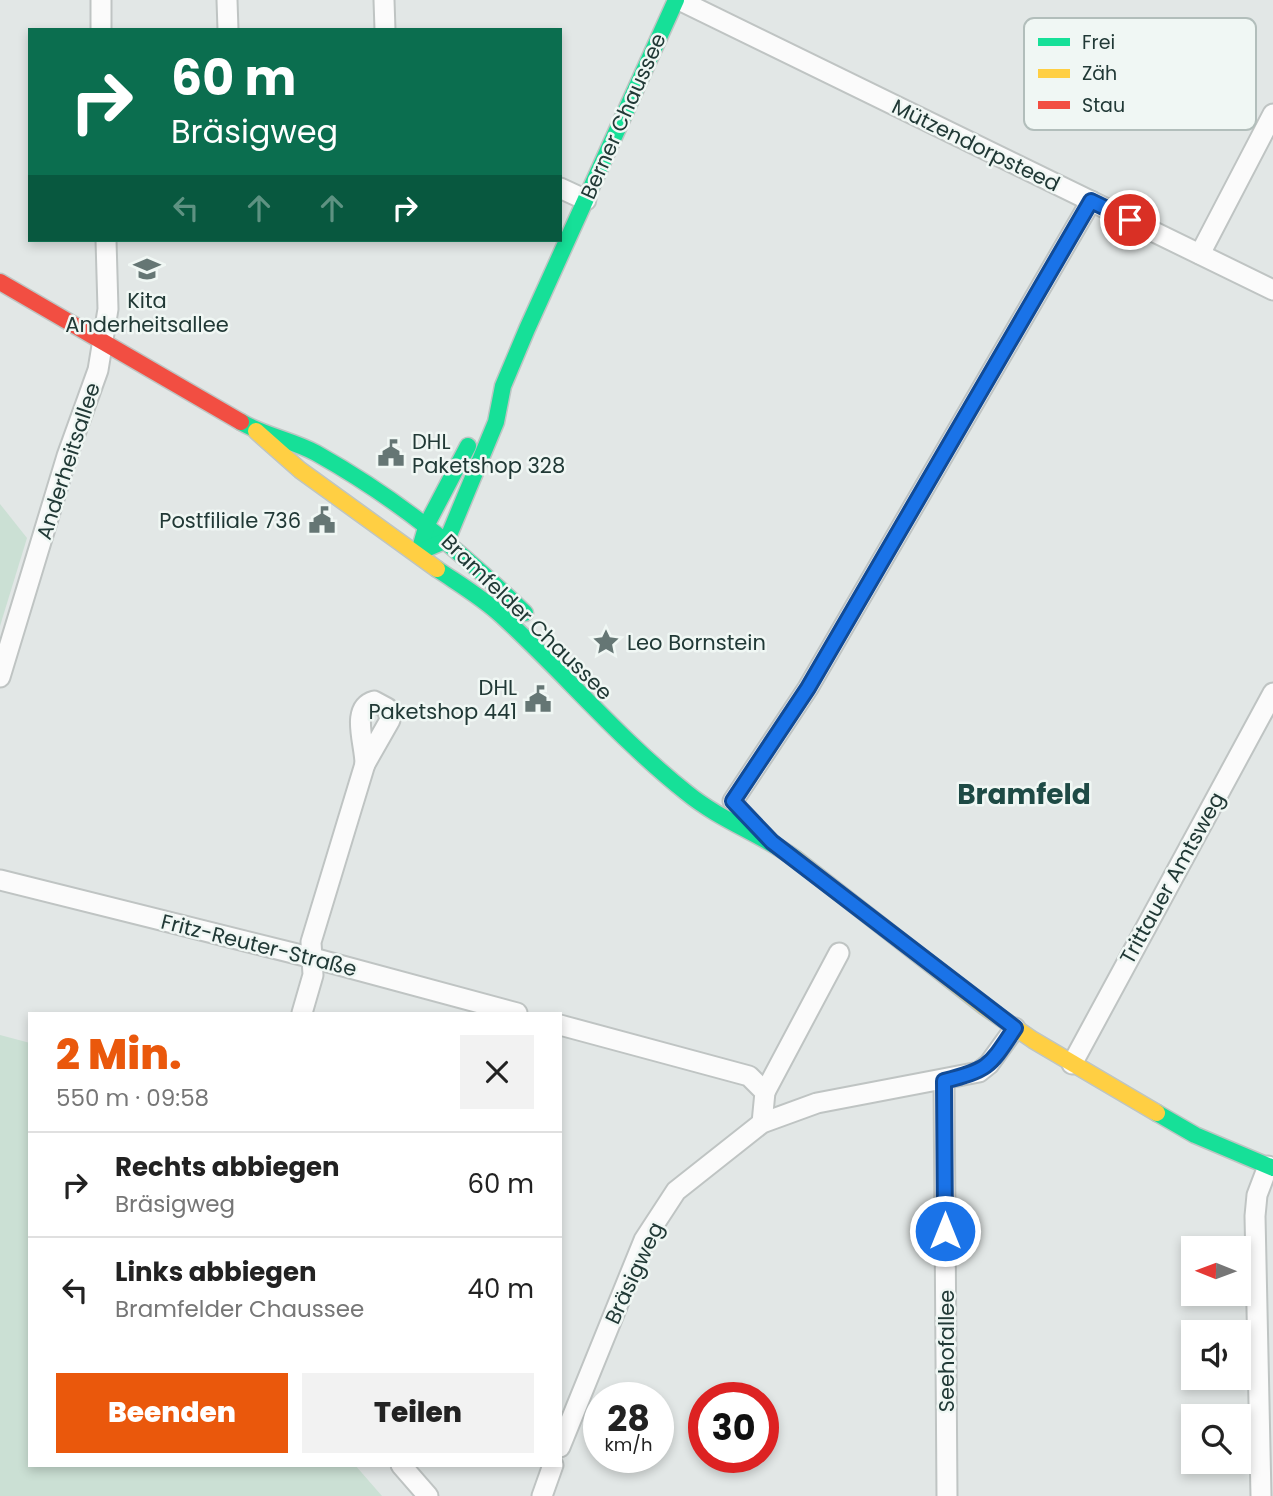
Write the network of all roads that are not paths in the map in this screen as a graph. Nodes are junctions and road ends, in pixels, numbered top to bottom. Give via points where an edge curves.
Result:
1 (101, 0) edge
2 (227, 0) edge
3 (384, 0) edge
4 (678, 0) edge
5 (101, 28) edge
6 (228, 28) edge
7 (385, 28) edge
8 (1273, 114) edge
9 (562, 189) edge
10 (586, 200) junction
11 (1091, 201) junction
12 (106, 242) edge
13 (1200, 254) junction
14 (0, 282) edge
15 (1273, 290) edge
16 (103, 342) junction
17 (503, 386) junction
18 (256, 431) junction
19 (427, 524) junction
20 (447, 540) junction
21 (419, 553) junction
22 (535, 622) dead end
23 (0, 677) edge
24 (1273, 693) edge
25 (365, 764) dead end
26 (726, 795) joint
27 (772, 842) junction
28 (0, 880) edge
29 (839, 953) dead end
30 (313, 957) junction
31 (302, 1012) edge
32 (513, 1012) edge
33 (562, 1026) edge
34 (1015, 1028) junction
35 (1072, 1064) junction
36 (944, 1081) junction
37 (765, 1092) junction
38 (762, 1123) junction
39 (1270, 1167) edge
40 (562, 1442) edge
41 (403, 1467) edge
42 (552, 1467) edge
43 (428, 1496) edge
44 (542, 1496) edge
45 (947, 1496) edge
46 (1261, 1496) edge

1 - 5 street
2 - 6 street
3 - 7 street
4 - 10 main road, Berner Chaussee
4 - 11 street, Mützendorpsteed
8 - 13 street
9 - 10 street
10 - 17 main road, Berner Chaussee
11 - 13 street, Mützendorpsteed
11 - 26 street via 808,688
12 - 16 street, Anderheitsallee via 108,309
13 - 15 street, Mützendorpsteed
14 - 16 main road, Bramfelder Chaussee
16 - 18 main road, Bramfelder Chaussee
16 - 23 street, Anderheitsallee
17 - 19 main road, Berner Chaussee via 481,416
17 - 20 main road, Berner Chaussee via 496,422
18 - 19 main road, Bramfelder Chaussee via 312,451 385,493
18 - 21 main road, Bramfelder Chaussee via 300,470
19 - 20 main road, Bramfelder Chaussee
19 - 21 main road, Berner Chaussee
20 - 21 main road
20 - 22 main road, Bramfelder Chaussee
21 - 27 main road, Bramfelder Chaussee via 499,614 675,783 723,817
24 - 35 street, Trittauer Amtsweg
25 - 30 street via 311,942
26 - 27 main road, Bramfelder Chaussee
27 - 34 main road, Bramfelder Chaussee
28 - 30 street, Fritz-Reuter-Straße
29 - 37 street
30 - 31 street
30 - 32 street, Fritz-Reuter-Straße
33 - 37 street via 749,1076
34 - 35 main road, Bramfelder Chaussee
34 - 36 street, Bräsigweg via 979,1072
35 - 39 main road, Bramfelder Chaussee via 1195,1135
36 - 38 street, Bräsigweg via 817,1103
36 - 45 street, Seehofallee
37 - 38 street
38 - 40 street, Bräsigweg via 676,1191 644,1240
39 - 46 street via 1255,1216
41 - 43 street
42 - 44 street

